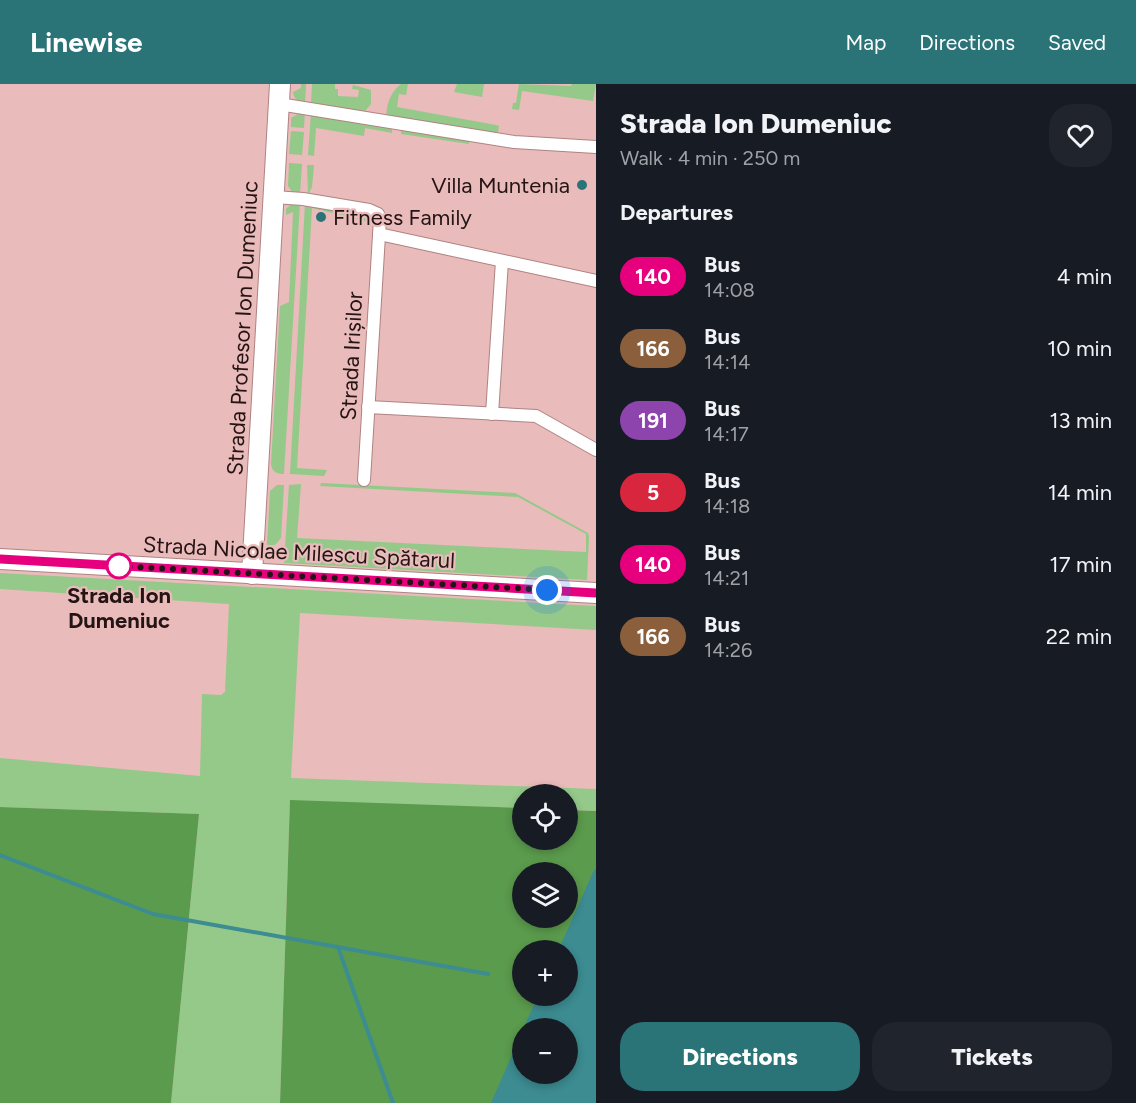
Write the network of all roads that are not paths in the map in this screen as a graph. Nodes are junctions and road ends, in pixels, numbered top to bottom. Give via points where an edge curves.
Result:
1 (280, 84) edge
2 (279, 104) junction
3 (596, 147) edge
4 (274, 197) junction
5 (379, 234) junction
6 (502, 261) junction
7 (596, 281) edge
8 (368, 407) junction
9 (492, 414) junction
10 (596, 450) edge
11 (364, 480) dead end
12 (0, 559) edge
13 (252, 574) junction
14 (596, 593) edge

1 - 2 main road, Strada Profesor Ion Dumeniuc
2 - 3 street via 514,142
2 - 4 main road, Strada Profesor Ion Dumeniuc
4 - 5 street via 374,211 380,219
4 - 13 main road, Strada Profesor Ion Dumeniuc
5 - 6 street
5 - 8 street, Strada Irișilor
6 - 7 street
6 - 9 street
8 - 9 street
8 - 11 street, Strada Irișilor
9 - 10 street via 536,416
12 - 13 main road, Strada Nicolae Milescu Spătarul
13 - 14 main road, Strada Nicolae Milescu Spătarul

